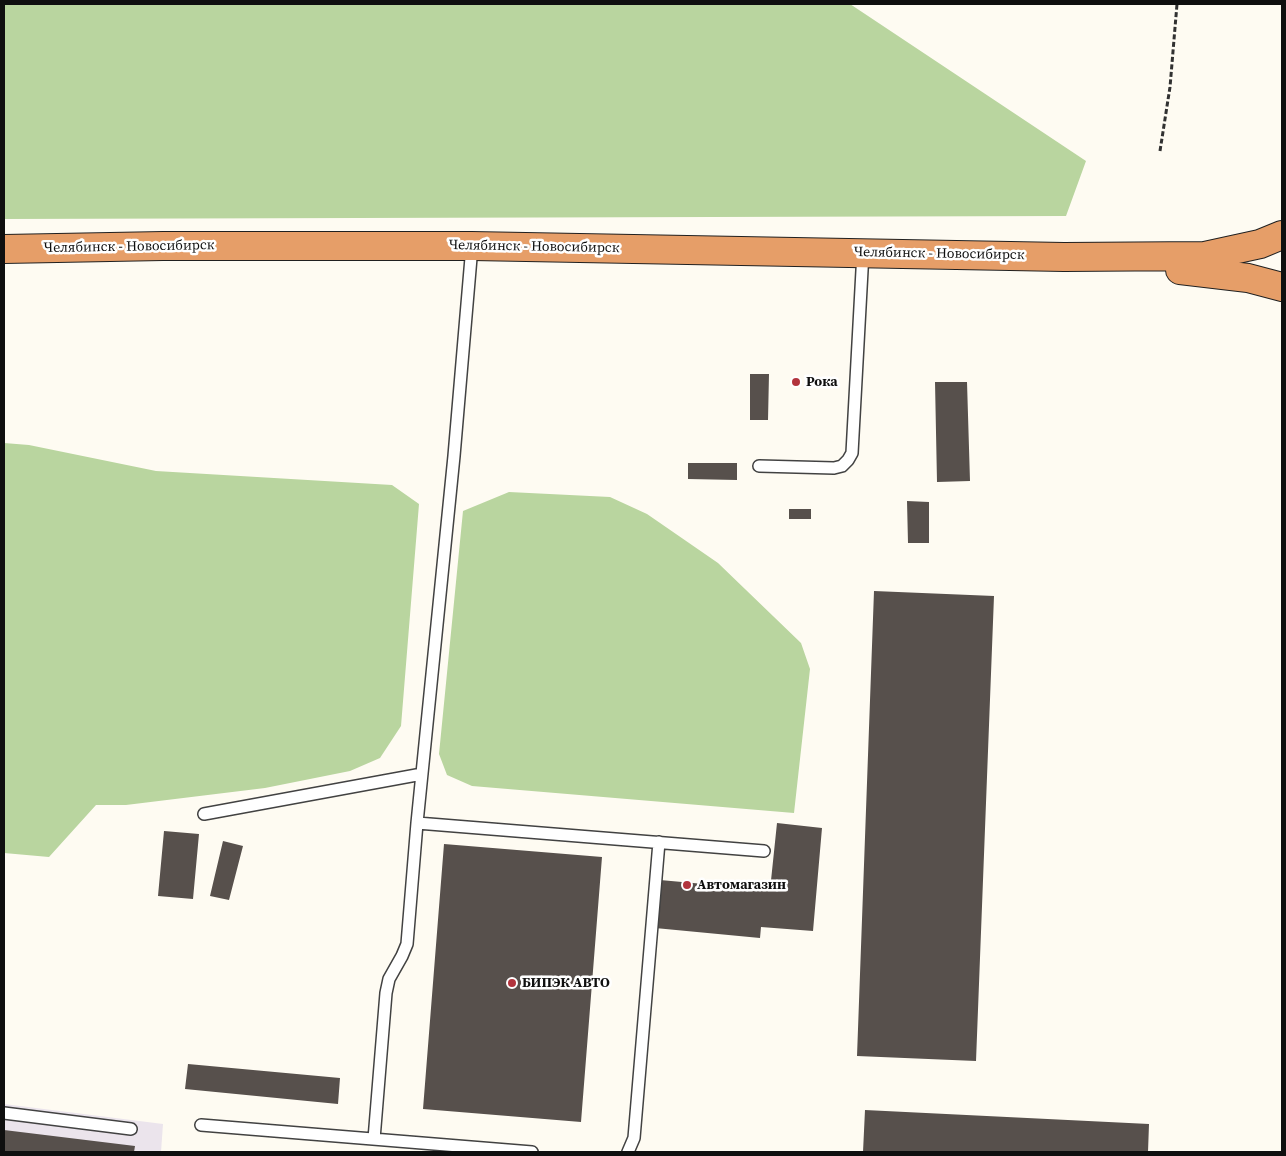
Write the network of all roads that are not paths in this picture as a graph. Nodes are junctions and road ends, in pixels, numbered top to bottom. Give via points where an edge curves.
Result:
1 (1282, 235) edge
2 (472, 246) junction
3 (4, 250) edge
4 (863, 252) junction
5 (1064, 258) junction
6 (1282, 287) edge
7 (759, 466) dead end
8 (422, 774) junction
9 (204, 814) dead end
10 (417, 822) junction
11 (659, 842) junction
12 (764, 851) dead end
13 (4, 1113) edge
14 (201, 1125) dead end
15 (131, 1129) dead end
16 (374, 1139) junction
17 (532, 1152) edge
18 (628, 1152) edge

1 - 5 highway, Челябинск - Новосибирск via 1260,244 1205,256
2 - 3 highway, Челябинск - Новосибирск via 163,246
2 - 4 highway, Челябинск - Новосибирск
2 - 8 lane
4 - 5 highway, Челябинск - Новосибирск
4 - 7 lane via 852,453 842,466 834,468
5 - 6 highway, Челябинск - Новосибирск via 1221,274
8 - 9 lane
8 - 10 lane
10 - 11 lane
10 - 16 lane via 407,944 388,978
11 - 12 lane
11 - 18 lane via 634,1138
13 - 15 lane
14 - 16 lane
16 - 17 lane

